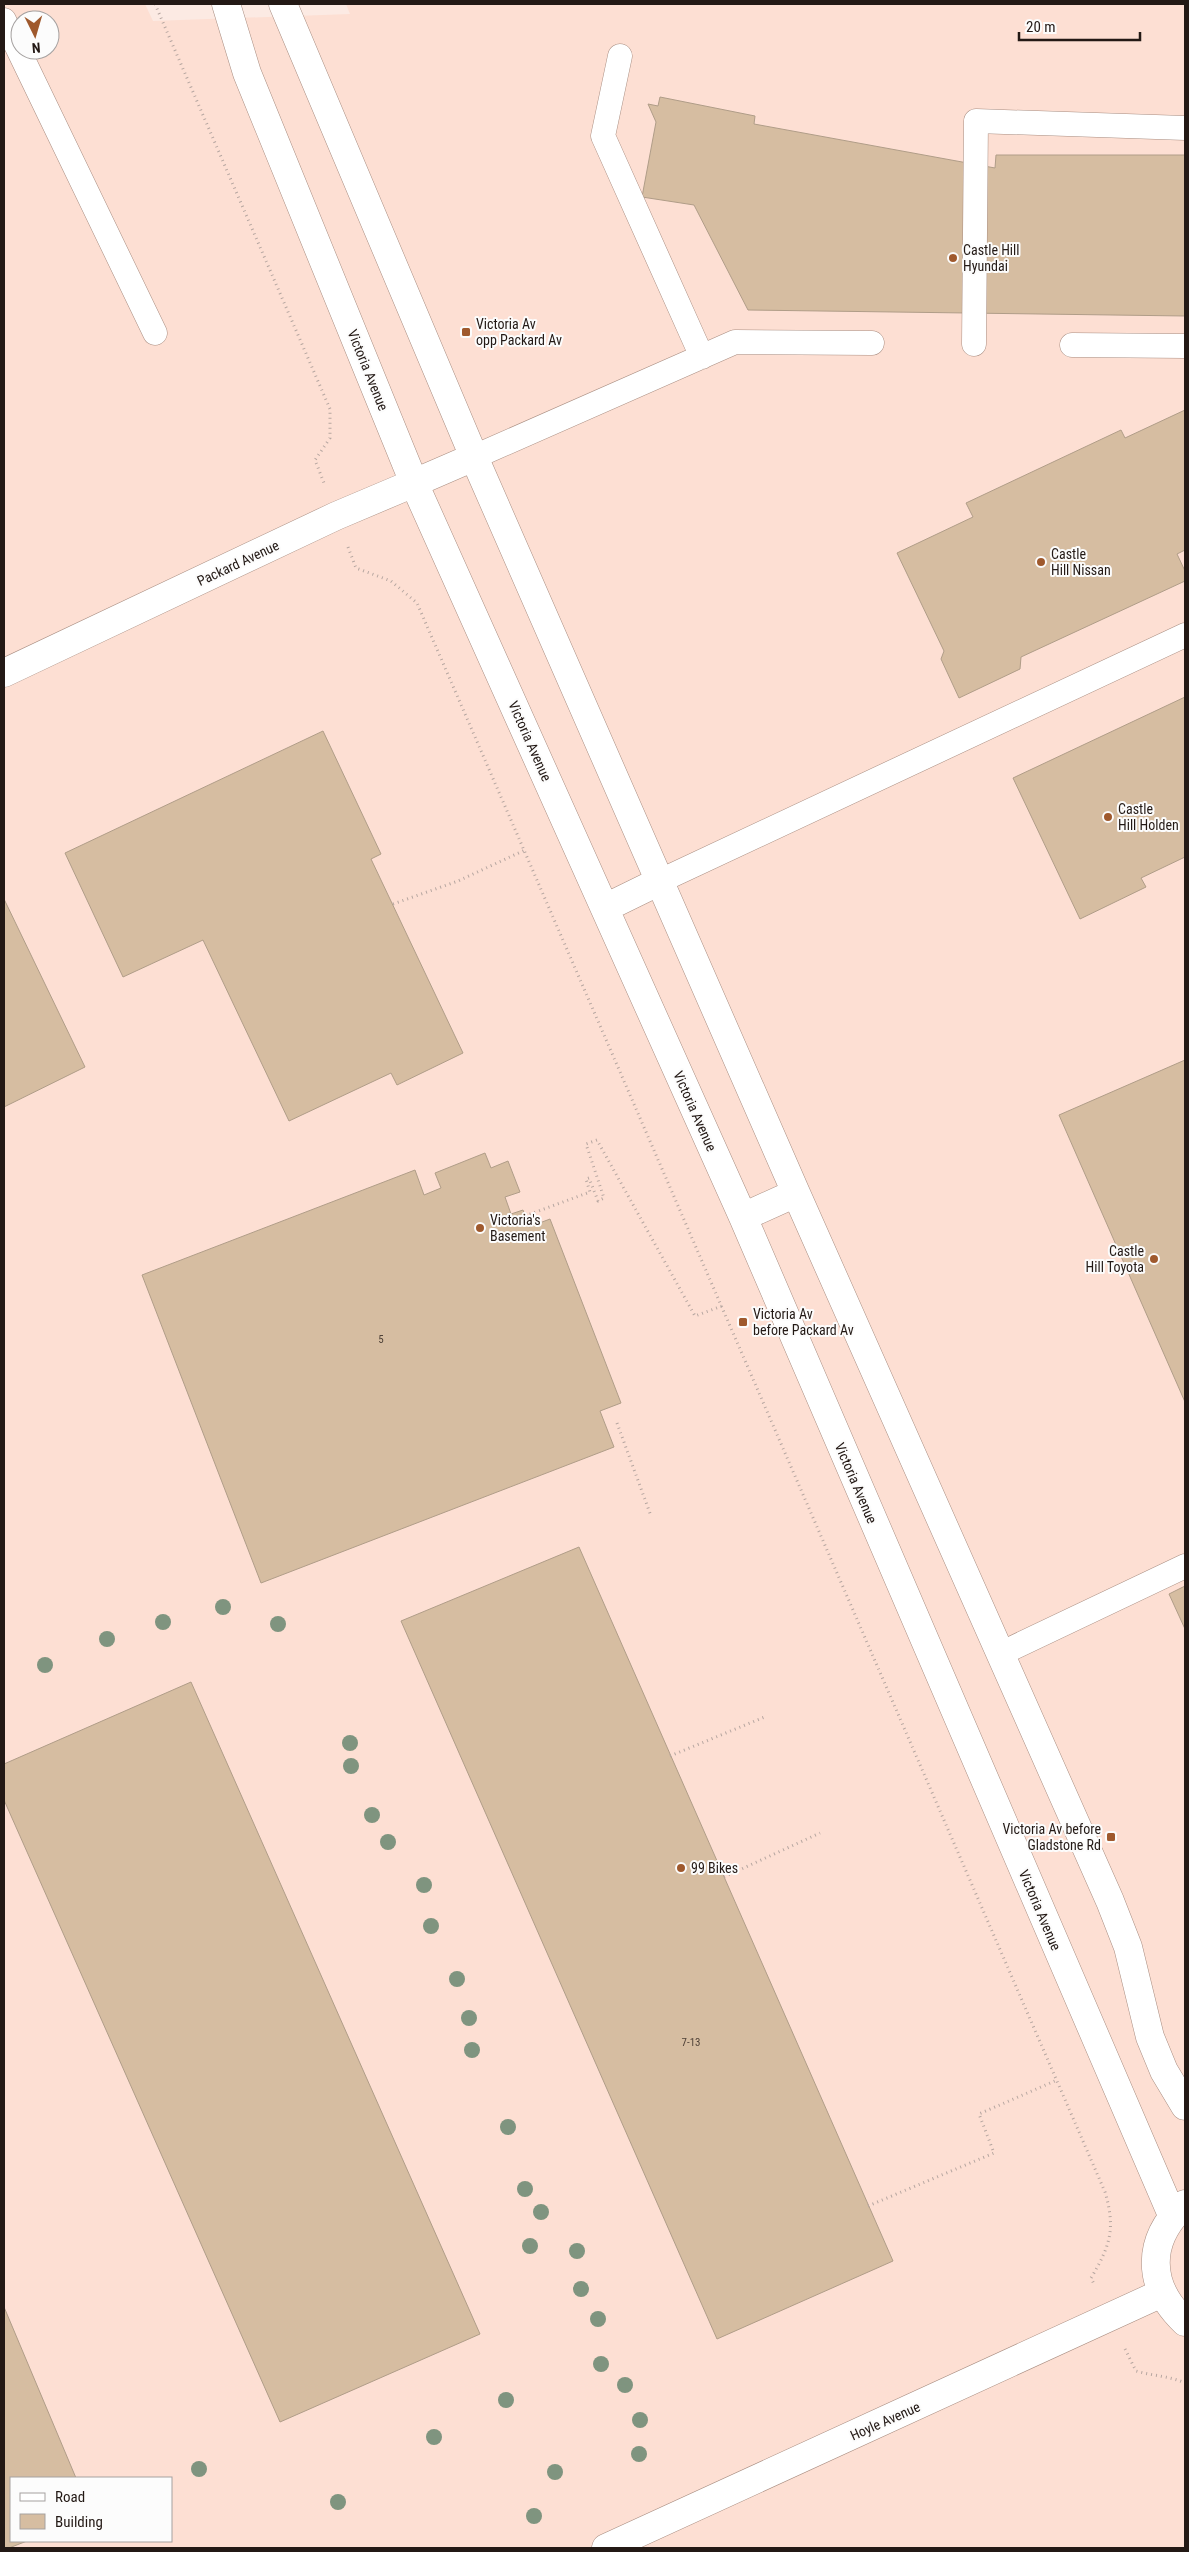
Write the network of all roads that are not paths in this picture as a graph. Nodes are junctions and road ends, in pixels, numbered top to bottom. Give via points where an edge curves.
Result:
1 (207, 4) edge
2 (226, 4) edge
3 (289, 11) edge
4 (4, 20) edge
5 (620, 56) dead end
6 (246, 73) junction
7 (1185, 128) edge
8 (155, 333) dead end
9 (872, 343) dead end
10 (974, 344) dead end
11 (1072, 345) dead end
12 (1185, 346) edge
13 (702, 357) junction
14 (474, 456) junction
15 (414, 483) junction
16 (1185, 635) edge
17 (5, 669) edge
18 (660, 881) junction
19 (605, 908) junction
20 (796, 1193) junction
21 (743, 1217) junction
22 (1185, 1566) edge
23 (1000, 1654) junction
24 (1185, 2106) edge
25 (1179, 2210) edge
26 (1162, 2293) junction
27 (1185, 2322) edge
28 (606, 2548) edge

1 - 6 main road
2 - 6 main road, Victoria Avenue
3 - 14 main road
4 - 8 lane
5 - 13 lane via 603,136
6 - 15 main road, Victoria Avenue
7 - 10 lane via 976,121
9 - 13 lane via 735,342
11 - 12 lane
13 - 14 lane
14 - 15 main road, Packard Avenue
14 - 18 main road
15 - 17 main road, Packard Avenue
15 - 19 main road, Victoria Avenue
16 - 18 lane
18 - 19 main road
18 - 20 main road
19 - 21 main road, Victoria Avenue
20 - 21 main road
20 - 23 main road
21 - 25 main road, Victoria Avenue
22 - 23 lane
23 - 24 main road via 1110,1901 1128,1947 1150,2038 1164,2071
25 - 26 main road via 1162,2232 1156,2252 1156,2273
26 - 27 main road
26 - 28 main road, Hoyle Avenue

